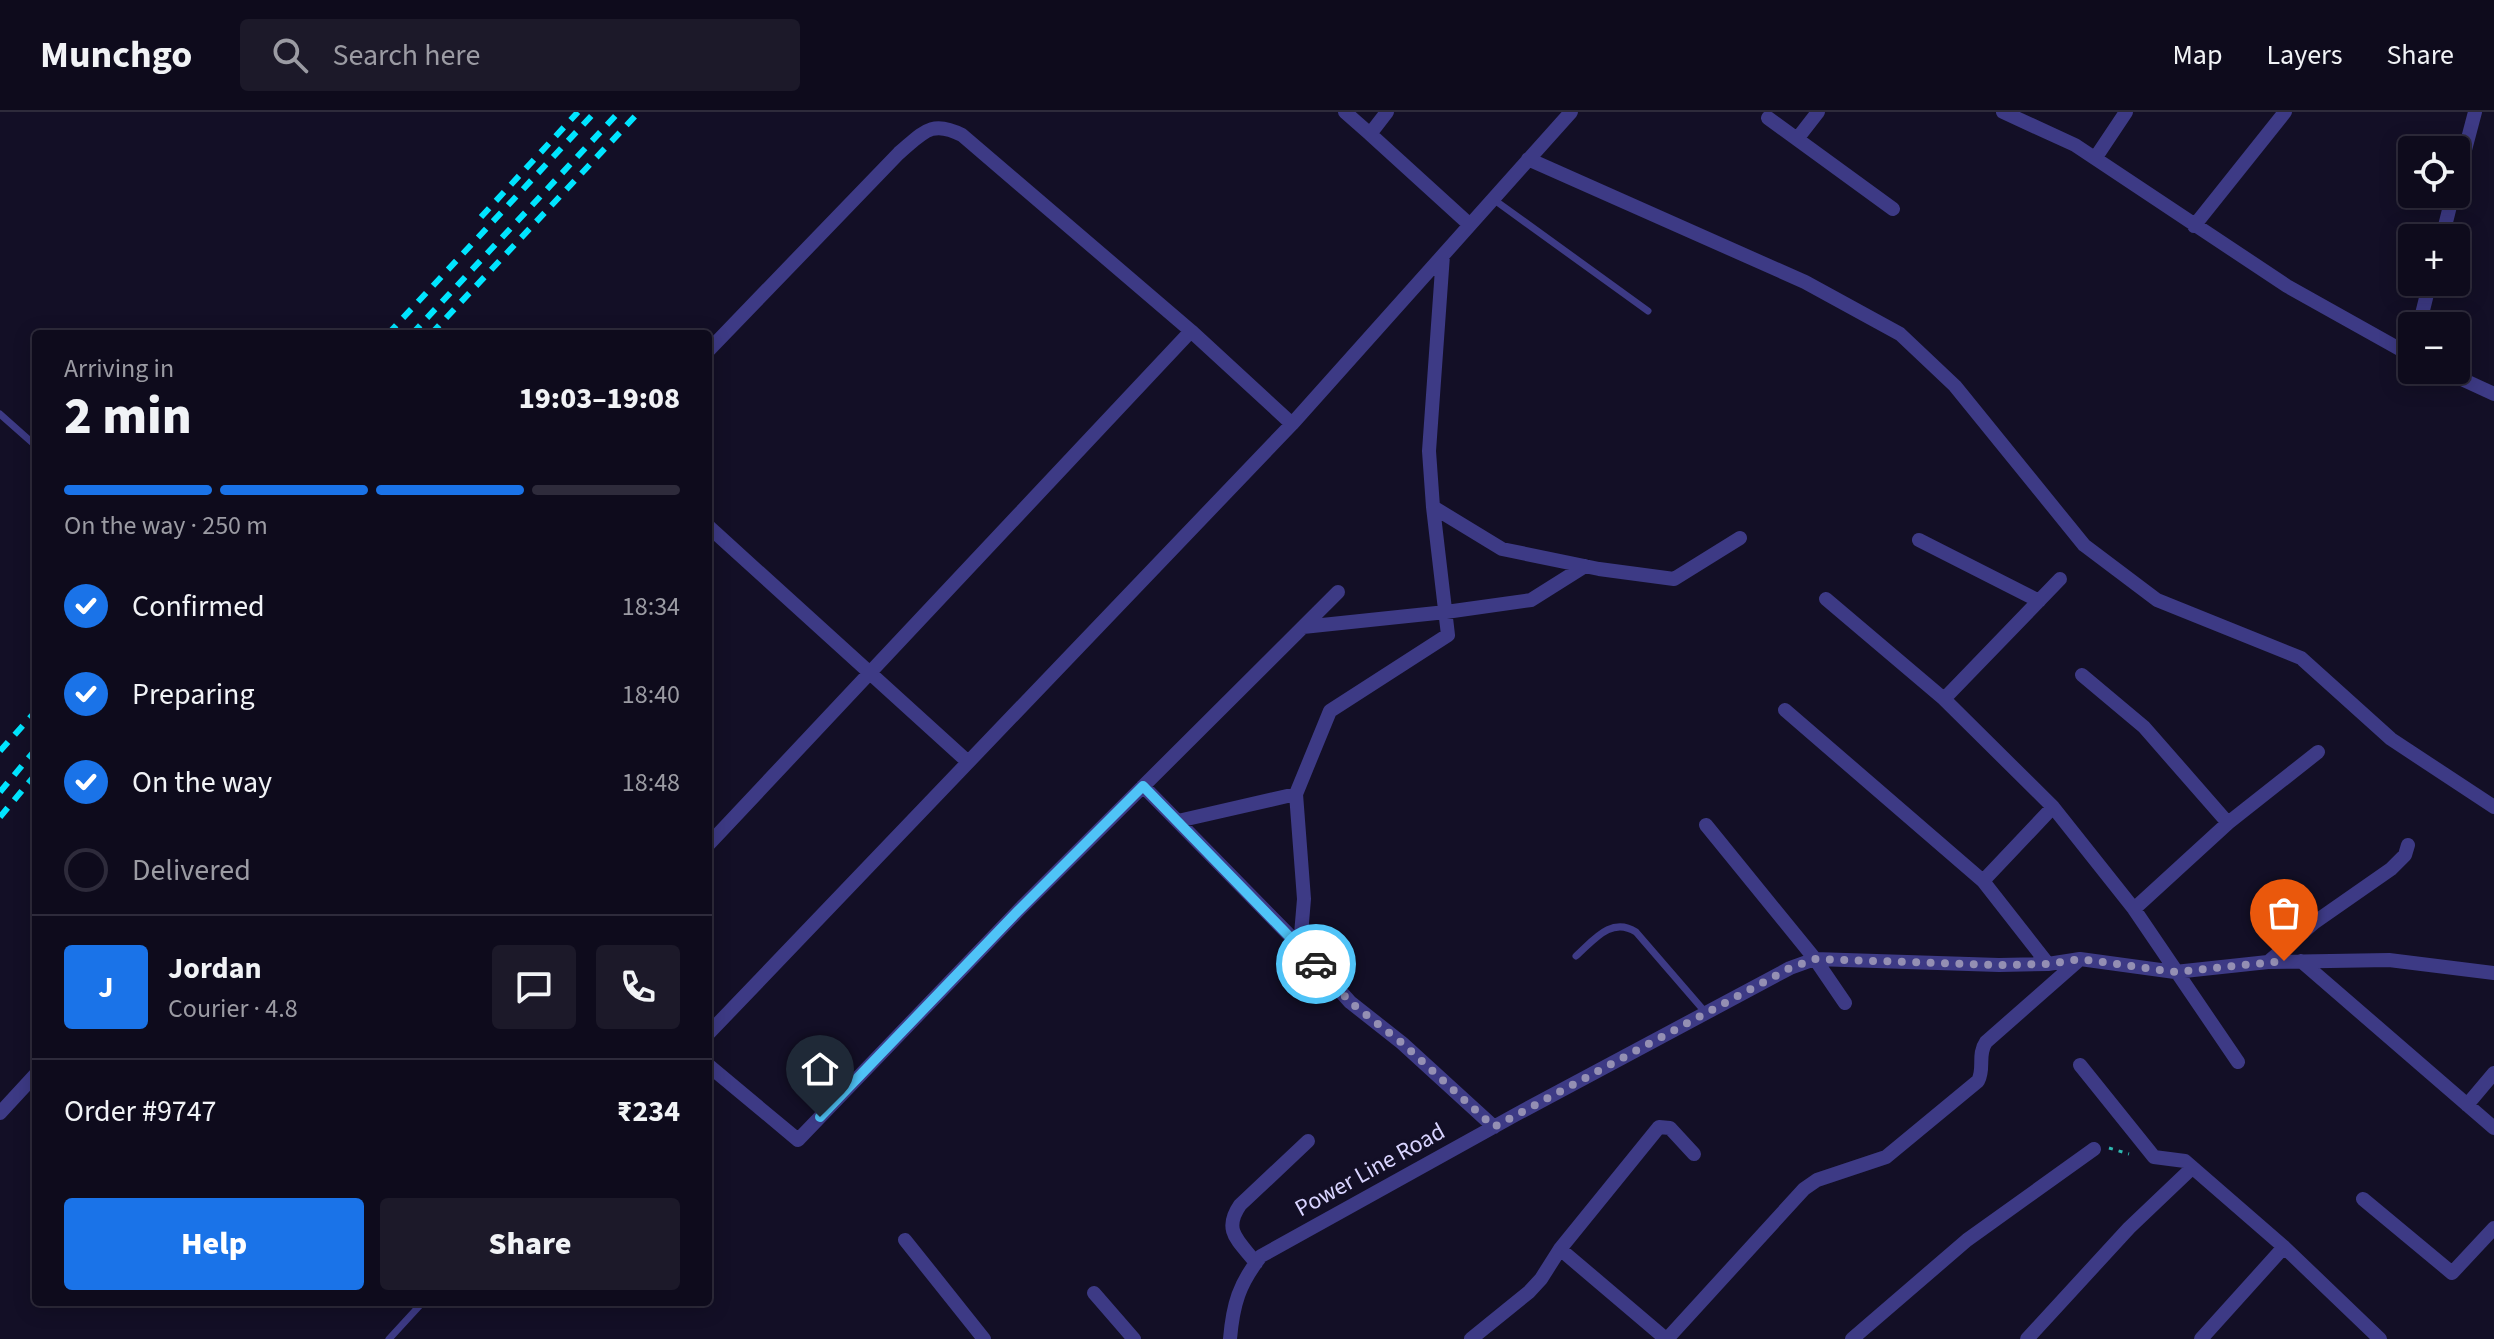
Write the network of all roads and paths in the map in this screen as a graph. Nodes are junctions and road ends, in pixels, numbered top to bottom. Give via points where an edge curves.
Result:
1 (1345, 112) edge
2 (1387, 112) edge
3 (1571, 112) edge
4 (1818, 112) edge
5 (2003, 112) edge
6 (2126, 112) edge
7 (2285, 112) edge
8 (2475, 112) edge
9 (1768, 118) dead end
10 (1370, 134) junction
11 (2469, 136) edge
12 (1797, 139) junction
13 (2096, 157) junction
14 (1528, 159) junction
15 (1493, 199) junction
16 (1893, 209) dead end
17 (1470, 225) junction
18 (2194, 226) junction
19 (1443, 255) junction
20 (1648, 311) dead end
21 (1191, 331) junction
22 (712, 347) edge
23 (2398, 347) edge
24 (2470, 383) edge
25 (2494, 394) edge
26 (0, 414) edge
27 (1292, 424) junction
28 (32, 442) edge
29 (1433, 507) junction
30 (712, 530) edge
31 (1740, 538) dead end
32 (1919, 540) dead end
33 (1585, 566) junction
34 (2060, 579) dead end
35 (1338, 592) dead end
36 (1826, 599) dead end
37 (2039, 601) junction
38 (1446, 612) junction
39 (1303, 627) junction
40 (870, 673) junction
41 (2082, 675) dead end
42 (1944, 699) junction
43 (1785, 710) dead end
44 (2318, 752) dead end
45 (968, 762) junction
46 (1143, 786) junction
47 (1296, 794) junction
48 (2053, 807) junction
49 (2494, 807) edge
50 (1178, 821) junction
51 (2228, 823) junction
52 (1706, 825) dead end
53 (712, 841) edge
54 (2408, 845) dead end
55 (1983, 881) junction
56 (2134, 909) junction
57 (1300, 946) junction
58 (1576, 956) dead end
59 (1815, 959) junction
60 (2080, 959) junction
61 (2301, 961) junction
62 (2268, 962) junction
63 (2048, 964) junction
64 (2175, 972) junction
65 (2494, 973) edge
66 (1845, 1003) dead end
67 (1706, 1013) junction
68 (712, 1030) edge
69 (2238, 1062) dead end
70 (2080, 1065) dead end
71 (712, 1068) edge
72 (2494, 1073) edge
73 (32, 1078) edge
74 (2467, 1105) junction
75 (0, 1113) edge
76 (1494, 1127) junction
77 (2494, 1128) edge
78 (1308, 1141) dead end
79 (2094, 1149) joint
80 (2149, 1152) junction
81 (1694, 1154) dead end
82 (2192, 1168) junction
83 (2363, 1199) dead end
84 (2494, 1228) edge
85 (905, 1240) dead end
86 (2284, 1247) junction
87 (1560, 1249) junction
88 (1256, 1263) junction
89 (1094, 1293) dead end
90 (419, 1306) edge
91 (1479, 1337) edge
92 (389, 1339) edge
93 (984, 1339) edge
94 (1134, 1339) edge
95 (1230, 1339) edge
96 (1666, 1339) edge
97 (1852, 1339) edge
98 (2027, 1339) edge
99 (2201, 1339) edge
100 (2380, 1339) edge

1 - 10 street
2 - 10 street
3 - 14 street
4 - 12 street
5 - 13 street
6 - 13 street
7 - 18 street
8 - 11 street
9 - 12 street
10 - 17 street
12 - 16 street
13 - 18 street
14 - 15 street
14 - 49 street via 1805,282 1900,334 1955,386 2084,545 2157,600 2301,658 2391,739
15 - 17 street
15 - 20 lane
17 - 19 street
18 - 23 street via 2287,286
19 - 27 street
19 - 29 street via 1429,451
21 - 22 street via 962,135 935,127 899,153
21 - 27 street
21 - 40 street
24 - 25 street
26 - 28 lane
27 - 45 street
29 - 33 street via 1502,549
29 - 38 street
30 - 40 street
31 - 33 street via 1674,579
32 - 37 street
33 - 38 street via 1531,600
34 - 37 street
35 - 39 street
36 - 42 street
37 - 42 street
38 - 39 street
38 - 47 street via 1448,635 1330,711
39 - 46 street
40 - 45 street
40 - 53 street
41 - 51 street via 2144,727
42 - 48 street
43 - 55 street
44 - 51 street
45 - 68 street
46 - 50 street
46 - 71 street via 798,1140
47 - 50 street
47 - 57 street via 1304,899
48 - 55 street
48 - 56 street
50 - 57 street
51 - 56 street
52 - 59 street
54 - 62 street via 2391,869
55 - 63 street
56 - 64 street
57 - 76 street via 1350,1002
58 - 67 lane via 1604,931 1625,926
59 - 63 street, Power Line Road
59 - 66 street
59 - 67 street, Power Line Road
60 - 63 street, Power Line Road
60 - 64 street, Power Line Road
60 - 96 street via 1986,1042 1978,1081 1886,1157 1804,1189
61 - 62 street, Power Line Road
61 - 65 street, Power Line Road via 2389,960
61 - 74 street
62 - 64 street, Power Line Road
64 - 69 street
67 - 76 street, Power Line Road
70 - 80 street
72 - 74 street
73 - 75 street
74 - 77 street
76 - 88 street, Power Line Road
78 - 88 street via 1232,1217 1235,1235
79 - 80 path via 2111,1148 2132,1156
79 - 97 street via 1967,1240
80 - 82 street via 2160,1159 2185,1161
81 - 87 street via 1670,1128 1659,1127
82 - 86 street
82 - 98 street
83 - 84 street via 2452,1273
85 - 93 street
86 - 99 street
86 - 100 street
87 - 91 street via 1529,1292
87 - 96 street
88 - 95 street, Power Line Road via 1237,1297
89 - 94 street
90 - 92 lane

